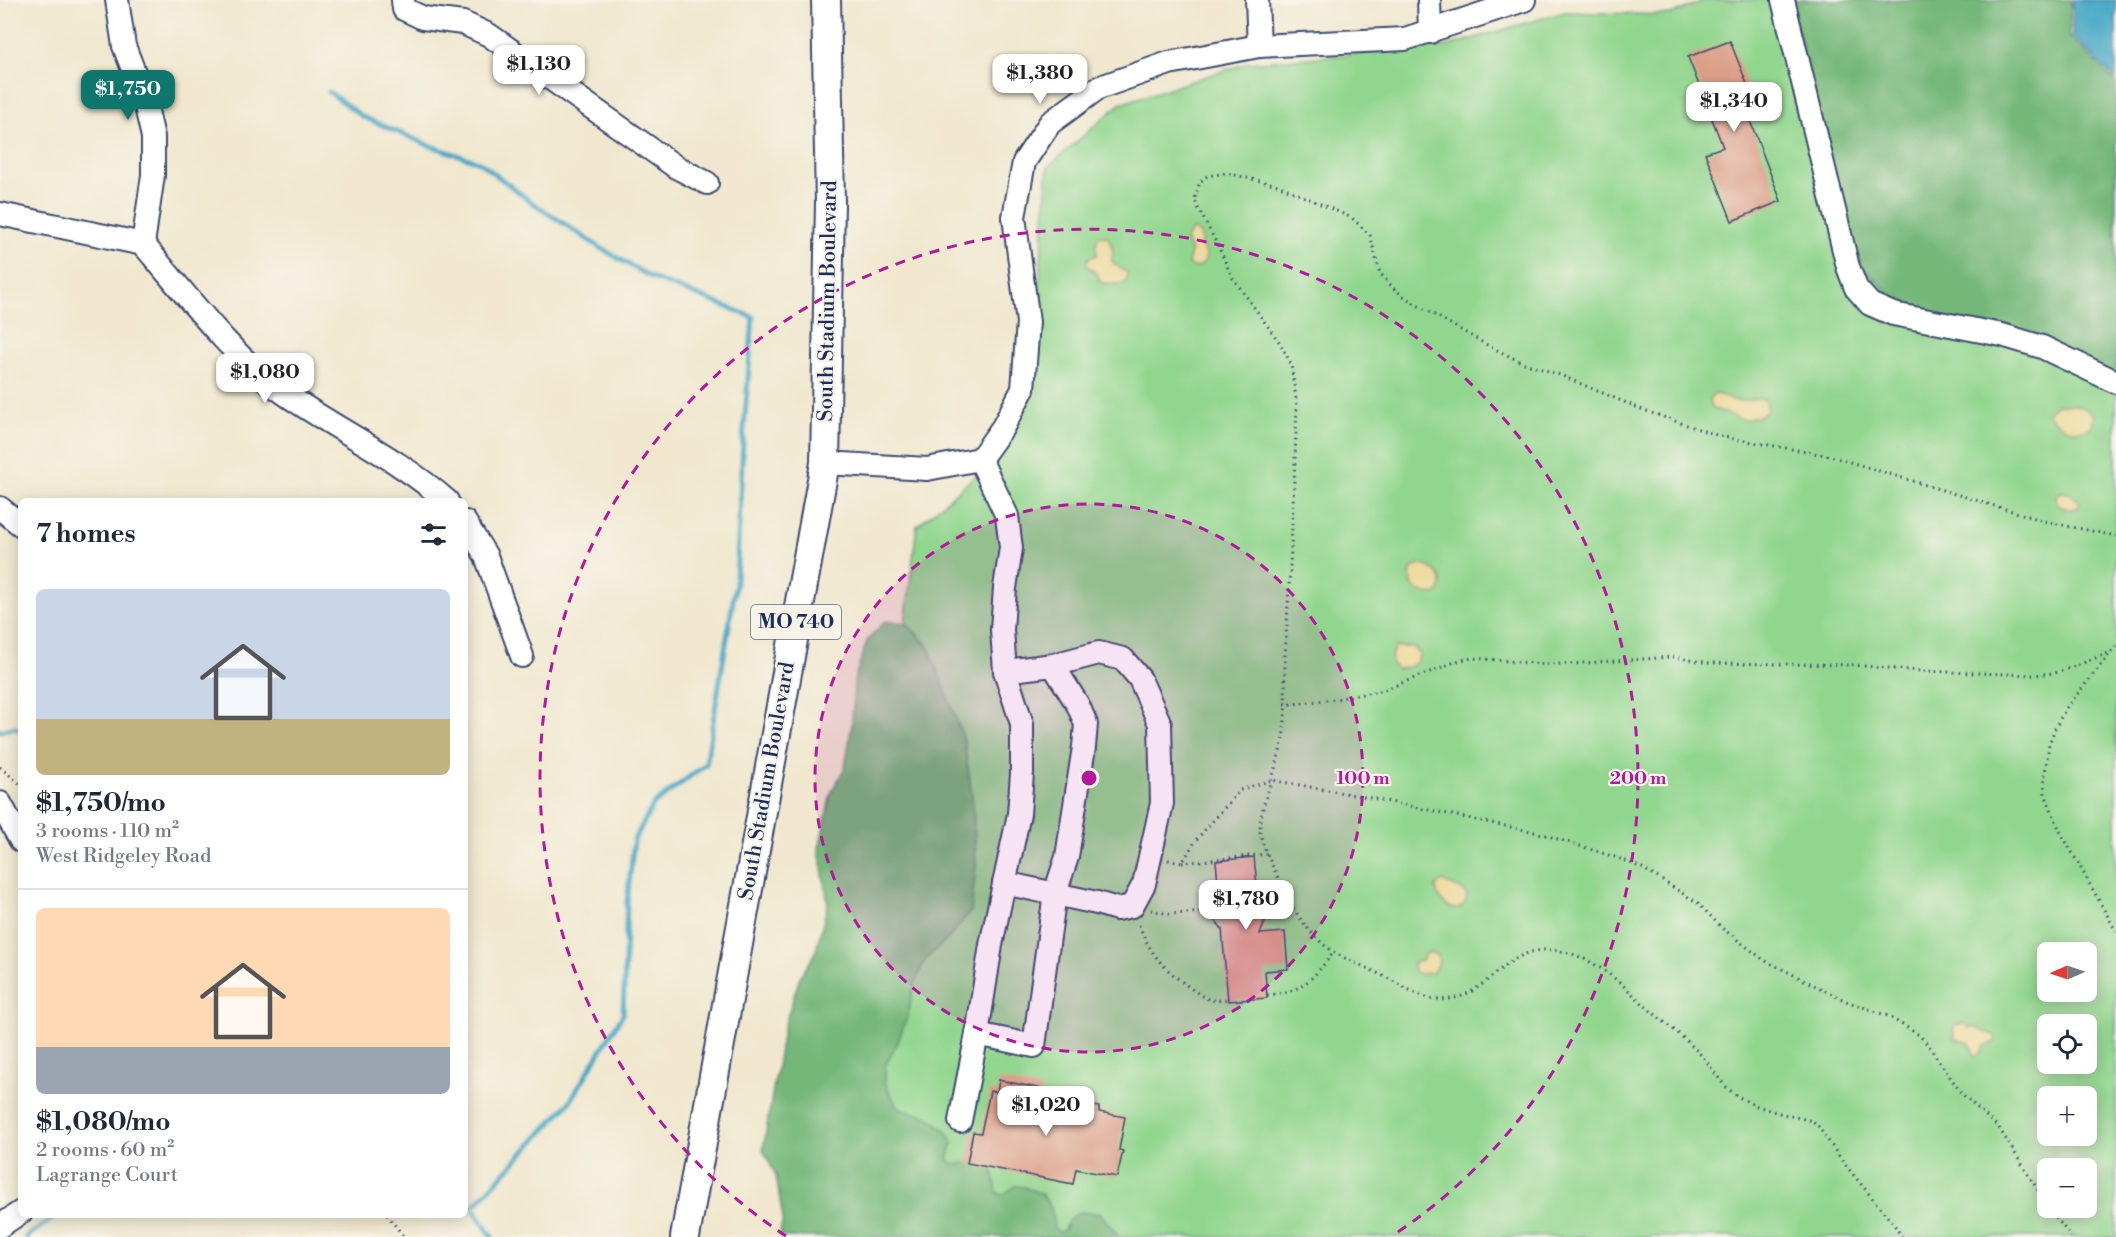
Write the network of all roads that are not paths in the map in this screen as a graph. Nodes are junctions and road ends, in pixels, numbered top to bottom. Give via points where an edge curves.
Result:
1 (117, 0) edge
2 (403, 0) edge
3 (826, 0) edge
4 (1257, 0) edge
5 (1429, 0) edge
6 (1524, 0) edge
7 (1783, 0) edge
8 (1430, 32) junction
9 (1259, 46) junction
10 (707, 183) dead end
11 (0, 214) edge
12 (143, 244) junction
13 (2116, 381) edge
14 (980, 459) junction
15 (825, 463) junction
16 (443, 498) edge
17 (0, 507) edge
18 (18, 522) edge
19 (468, 527) edge
20 (522, 656) dead end
21 (1053, 665) junction
22 (1005, 671) junction
23 (0, 803) edge
24 (18, 835) edge
25 (1004, 883) junction
26 (1055, 893) junction
27 (977, 1035) junction
28 (960, 1122) dead end
29 (18, 1214) edge
30 (0, 1226) edge
31 (685, 1237) edge

1 - 12 street via 124,46 144,98 153,137 153,175
2 - 10 street via 404,9 423,18 463,23 489,35 676,167
3 - 15 main road, South Stadium Boulevard / MO 740 via 830,203
4 - 9 street
5 - 8 street
6 - 8 street
7 - 13 street via 1856,288 1870,304 1893,314 2042,346
8 - 9 street via 1405,39
9 - 14 street via 1169,63 1098,88 1050,123 1024,162 1014,217 1028,322 1023,389
11 - 12 street
12 - 16 street via 238,354 282,392
14 - 15 street via 927,469
14 - 22 street via 1007,516 1011,548 1002,630
15 - 31 main road, South Stadium Boulevard / MO 740
17 - 18 street
19 - 20 street via 486,556
21 - 22 street
21 - 26 street via 1086,724 1067,857
21 - 26 street via 1099,653 1123,659 1140,679 1160,724 1162,803 1144,884 1132,906 1117,909
22 - 25 street via 1022,724 1022,773 1019,814
23 - 24 street
25 - 26 street
25 - 27 street
26 - 27 street via 1034,1046
27 - 28 street
29 - 30 street

